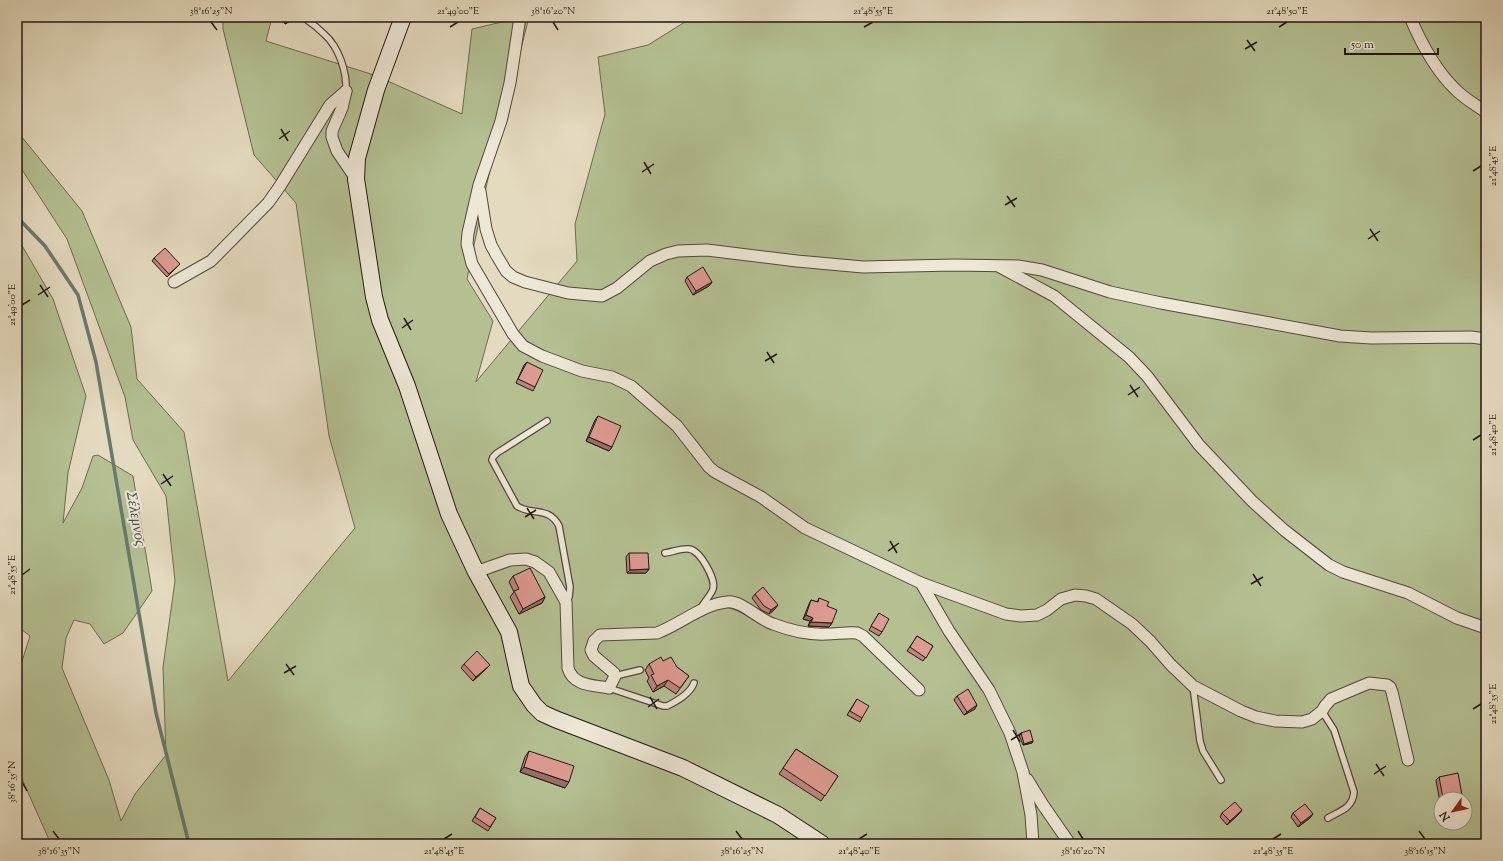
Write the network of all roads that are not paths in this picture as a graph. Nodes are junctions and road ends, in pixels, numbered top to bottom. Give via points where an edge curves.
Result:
1 (403, 17) edge
2 (520, 17) edge
3 (1410, 17) edge
4 (307, 20) dead end
5 (346, 91) junction
6 (1486, 112) edge
7 (356, 179) junction
8 (479, 185) junction
9 (998, 266) junction
10 (174, 282) dead end
11 (1486, 339) edge
12 (546, 421) dead end
13 (665, 553) dead end
14 (476, 572) junction
15 (921, 583) junction
16 (566, 602) junction
17 (698, 611) junction
18 (1486, 628) edge
19 (640, 670) dead end
20 (615, 676) junction
21 (694, 683) dead end
22 (1193, 686) junction
23 (609, 688) junction
24 (919, 690) dead end
25 (1322, 711) junction
26 (1408, 760) dead end
27 (1023, 772) junction
28 (1221, 780) dead end
29 (1328, 818) dead end
30 (822, 844) edge
31 (1033, 844) edge
32 (1070, 844) edge

1 - 7 main road via 376,90 357,158
2 - 8 street via 510,83 501,120
3 - 6 street via 1443,77 1457,91
4 - 5 lane via 325,34 336,50 345,72
5 - 7 street via 332,136 337,151
5 - 10 street via 330,105 268,203 211,261
7 - 14 main road via 374,297 380,320 407,386 449,514
8 - 9 street via 486,229 496,256 506,271 525,282 568,293 602,296 617,288 650,261 678,251 707,250 863,267
8 - 15 street via 468,233 470,256 478,275 523,346 582,371 612,377 631,386 677,426 715,472 761,497 805,528
9 - 11 street via 1042,270 1110,292 1340,336
9 - 18 street via 1054,296 1129,356 1199,444 1252,502 1329,564 1343,572 1408,593 1458,618
12 - 16 lane via 497,453 492,460 518,506 548,513 556,520 570,587
13 - 17 lane via 689,549 695,551 710,572 713,590
14 - 16 street via 510,560 526,559 549,572
14 - 30 main road via 509,632 522,686 542,713 683,768 778,815
15 - 22 street via 1006,614 1021,616 1038,615 1068,596 1096,599 1132,624
15 - 27 street via 949,631 989,690 1010,733
16 - 23 street via 569,672 579,682
17 - 20 street via 657,633 597,637 592,653
17 - 24 street via 731,602 777,626 816,634 857,633
19 - 20 lane
20 - 23 street
21 - 23 lane via 688,693 667,706
22 - 25 street via 1241,711 1269,720 1302,722 1312,719
22 - 28 lane via 1200,741
25 - 26 street via 1331,700 1369,683 1387,685 1392,692
25 - 29 lane via 1334,730 1354,792 1351,804
27 - 31 street via 1031,815
27 - 32 street

